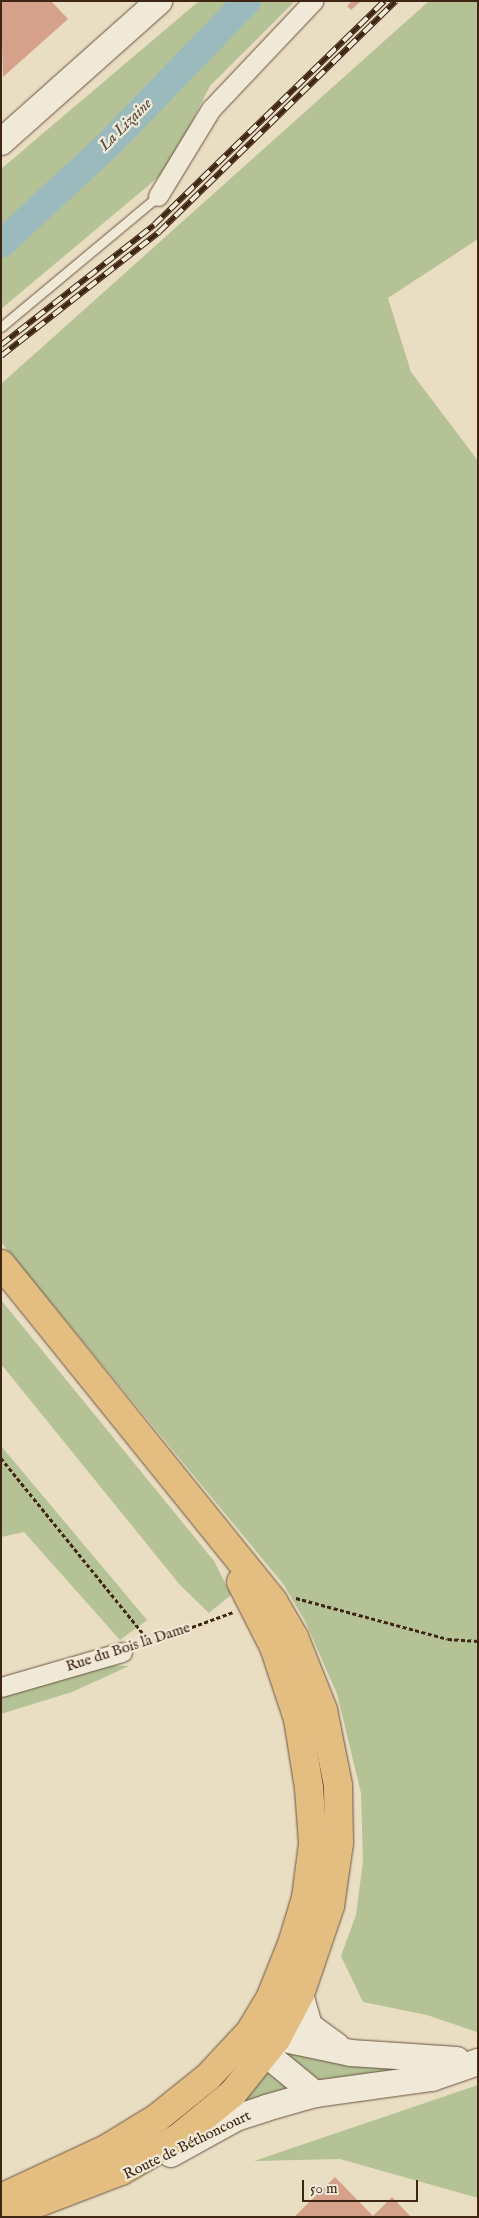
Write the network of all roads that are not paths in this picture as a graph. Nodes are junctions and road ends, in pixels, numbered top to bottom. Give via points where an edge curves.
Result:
1 (159, 1) edge
2 (313, 1) edge
3 (1, 142) edge
4 (158, 196) joint
5 (1, 327) edge
6 (1, 1264) edge
7 (1, 1280) edge
8 (39, 1311) junction
9 (263, 1603) junction
10 (122, 1652) road end
11 (1, 1687) edge
12 (300, 1994) junction
13 (264, 2041) junction
14 (351, 2053) junction
15 (478, 2058) edge
16 (478, 2062) edge
17 (315, 2094) junction
18 (1, 2198) edge
19 (44, 2203) junction
20 (1, 2217) edge

1 - 3 street
2 - 4 street via 211,110
4 - 5 lane
6 - 8 main road
7 - 8 lane
8 - 9 main road via 190,1497
9 - 12 main road via 294,1637 323,1710 338,1784 338,1843 330,1906
9 - 13 main road via 298,1719 312,1843 306,1898 270,1999
10 - 11 street, Rue du Bois la Dame
12 - 13 main road
12 - 14 street via 309,2026
13 - 14 street
13 - 17 street
13 - 18 main road via 208,2077 157,2118 108,2148
13 - 19 main road, Route de Béthoncourt via 234,2093 178,2138 121,2170
14 - 15 street via 436,2062
16 - 17 street, Route de Béthoncourt via 432,2078
17 - 19 street, Route de Béthoncourt via 236,2118 131,2174
19 - 20 main road, Route de Béthoncourt

